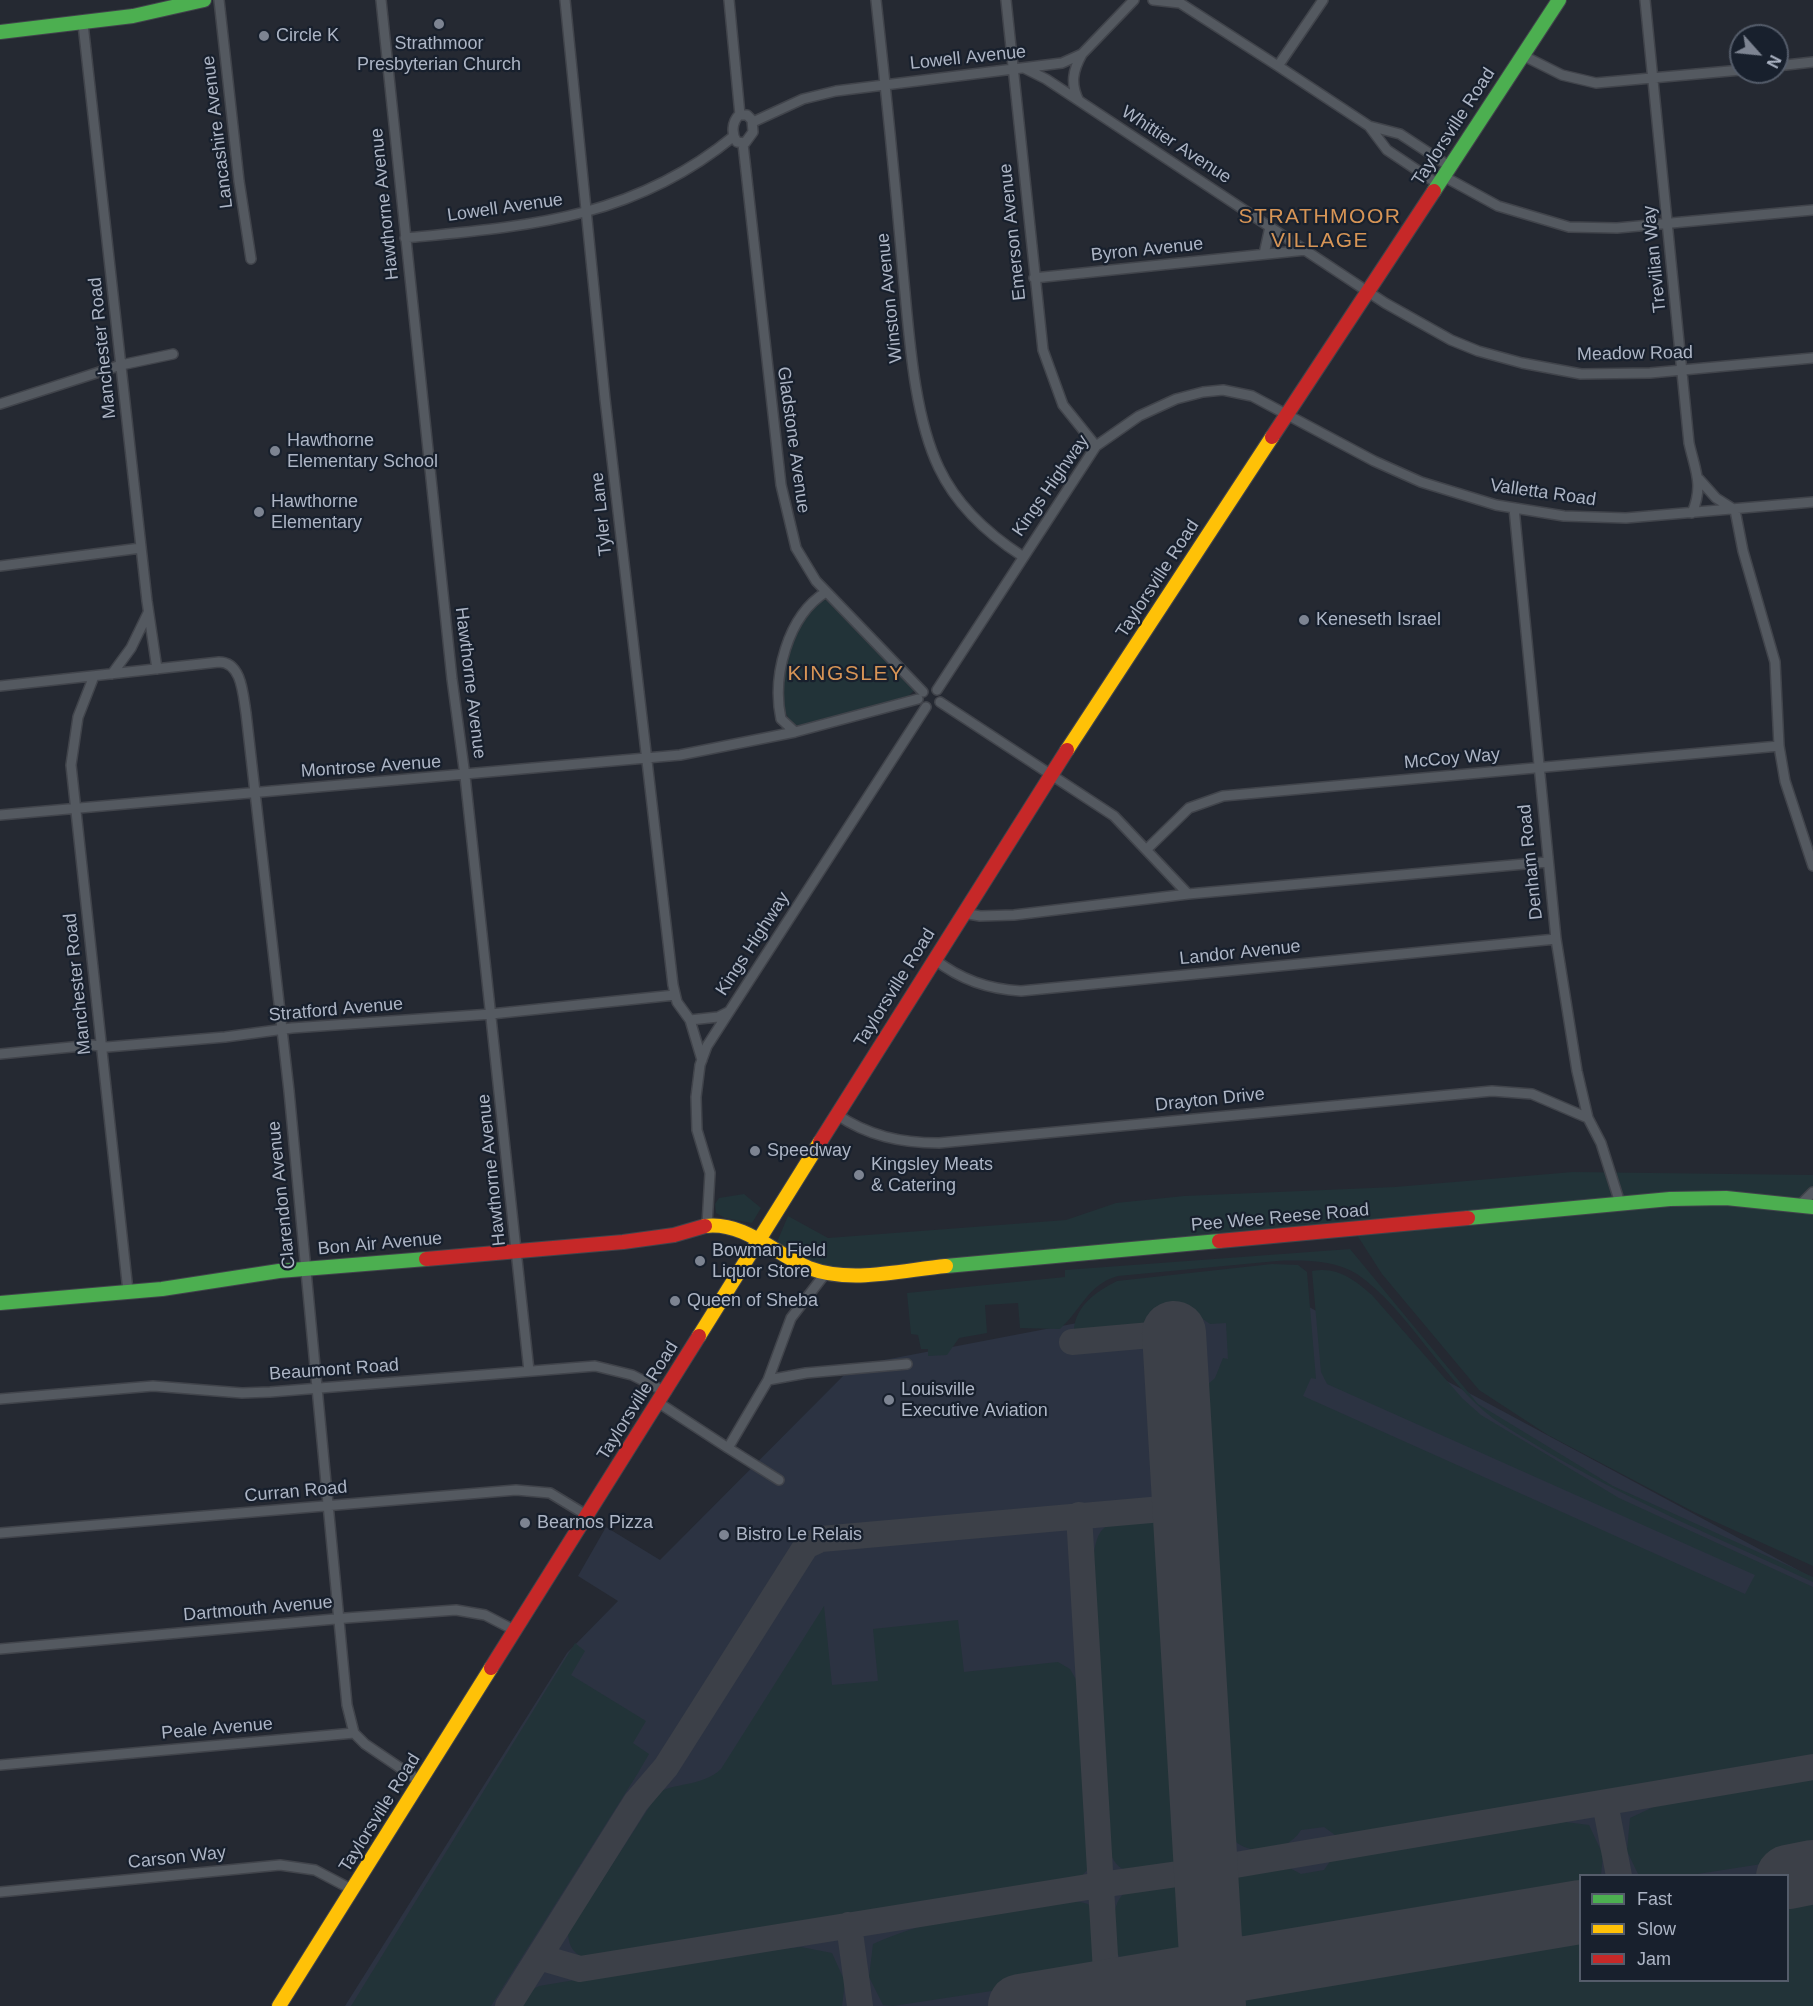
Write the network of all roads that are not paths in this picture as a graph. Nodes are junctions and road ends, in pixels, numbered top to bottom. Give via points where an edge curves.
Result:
1 (204, 0) edge
2 (219, 0) edge
3 (381, 0) edge
4 (565, 0) edge
5 (729, 0) edge
6 (876, 0) edge
7 (1006, 0) edge
8 (1134, 0) edge
9 (1153, 0) edge
10 (1323, 0) edge
11 (1559, 0) edge
12 (1645, 0) edge
13 (1180, 2) edge
14 (83, 24) junction
15 (0, 32) edge
16 (1082, 54) junction
17 (1522, 56) junction
18 (1813, 62) edge
19 (1789, 65) edge
20 (1278, 66) junction
21 (1024, 69) junction
22 (1013, 70) junction
23 (1729, 71) edge
24 (1654, 79) junction
25 (885, 84) junction
26 (1079, 101) junction
27 (740, 115) junction
28 (753, 122) junction
29 (1369, 126) junction
30 (734, 136) junction
31 (743, 144) junction
32 (1443, 176) junction
33 (1813, 210) edge
34 (588, 212) junction
35 (1668, 224) junction
36 (1270, 227) junction
37 (405, 238) junction
38 (1306, 250) junction
39 (1264, 254) junction
40 (251, 259) dead end
41 (1034, 278) junction
42 (1368, 292) junction
43 (173, 354) dead end
44 (1813, 358) edge
45 (121, 365) junction
46 (1683, 370) junction
47 (0, 404) edge
48 (1287, 414) junction
49 (1096, 446) junction
50 (1698, 477) junction
51 (1813, 502) edge
52 (1515, 508) junction
53 (1735, 510) junction
54 (1692, 513) junction
55 (141, 548) junction
56 (1022, 556) junction
57 (0, 566) edge
58 (826, 592) junction
59 (148, 613) junction
60 (157, 669) junction
61 (112, 674) junction
62 (94, 676) junction
63 (0, 686) edge
64 (937, 690) junction
65 (921, 696) junction
66 (940, 702) junction
67 (926, 707) junction
68 (781, 719) junction
69 (795, 732) junction
70 (770, 737) junction
71 (1779, 746) junction
72 (648, 759) junction
73 (1537, 768) junction
74 (1052, 774) junction
75 (465, 776) junction
76 (255, 792) junction
77 (75, 809) junction
78 (0, 814) edge
79 (1147, 849) junction
80 (1547, 862) junction
81 (1813, 866) edge
82 (1188, 894) junction
83 (963, 913) junction
84 (1556, 939) junction
85 (934, 959) junction
86 (675, 995) junction
87 (730, 1011) junction
88 (491, 1014) junction
89 (690, 1020) junction
90 (281, 1030) junction
91 (102, 1046) junction
92 (0, 1054) edge
93 (702, 1060) junction
94 (836, 1114) junction
95 (1588, 1118) junction
96 (1813, 1192) edge
97 (1620, 1203) junction
98 (1807, 1206) edge
99 (707, 1225) junction
100 (758, 1241) junction
101 (517, 1252) junction
102 (306, 1269) junction
103 (825, 1274) junction
104 (128, 1292) junction
105 (0, 1303) edge
106 (907, 1364) dead end
107 (529, 1371) junction
108 (768, 1380) junction
109 (317, 1389) junction
110 (662, 1397) junction
111 (0, 1399) edge
112 (728, 1448) junction
113 (779, 1480) dead end
114 (326, 1506) junction
115 (588, 1516) junction
116 (0, 1533) edge
117 (338, 1618) junction
118 (516, 1630) junction
119 (0, 1649) edge
120 (354, 1733) junction
121 (0, 1765) edge
122 (421, 1782) junction
123 (353, 1890) junction
124 (0, 1892) edge
125 (279, 2006) edge

1 - 14 main road via 157,13
2 - 40 street, Lancashire Avenue
3 - 37 street, Hawthorne Avenue
4 - 34 street, Tyler Lane
5 - 27 street
6 - 25 street, Winston Avenue
7 - 22 street, Emerson Avenue
8 - 16 street, Lowell Avenue
9 - 13 street
10 - 20 street
11 - 17 main road, Taylorsville Road
12 - 24 street, Trevilian Way
13 - 20 street
14 - 15 main road
14 - 45 street, Manchester Road
16 - 21 street, Lowell Avenue via 1062,63
16 - 26 street, Lowell Avenue via 1073,76
17 - 24 street via 1586,82
17 - 32 main road, Taylorsville Road
18 - 19 street
20 - 29 street
21 - 22 street, Lowell Avenue
21 - 26 street, Whittier Avenue
22 - 25 street, Lowell Avenue
22 - 41 street, Emerson Avenue
23 - 24 street
24 - 35 street, Trevilian Way
25 - 28 street, Lowell Avenue via 813,96
25 - 56 street, Winston Avenue via 910,338 932,451 965,507 993,536
26 - 36 street, Whittier Avenue
27 - 28 street via 747,115
27 - 30 street via 734,124
28 - 31 street via 751,138
29 - 32 street via 1387,150
29 - 32 street via 1400,134
30 - 31 street
30 - 34 street, Lowell Avenue via 667,182
31 - 58 street, Gladstone Avenue via 783,505 796,548
32 - 35 street via 1498,206 1569,227
32 - 42 main road, Taylorsville Road
33 - 35 street
34 - 37 street, Lowell Avenue via 514,227
34 - 72 street, Tyler Lane via 605,399
35 - 46 street, Trevilian Way
36 - 38 street, Whittier Avenue
36 - 39 street
37 - 75 street, Hawthorne Avenue
38 - 39 street, Byron Avenue
38 - 42 street, Whittier Avenue
39 - 41 street, Byron Avenue
41 - 49 street, Emerson Avenue via 1050,373 1063,405
42 - 46 street, Meadow Road via 1451,340 1505,359 1581,374
42 - 48 main road, Taylorsville Road
43 - 45 street
44 - 46 street, Meadow Road
45 - 47 street
45 - 55 street, Manchester Road
46 - 50 street, Trevilian Way via 1689,443
48 - 49 street, Kings Highway via 1242,392 1203,392 1139,416
48 - 52 street, Valletta Road via 1420,482
48 - 74 main road, Taylorsville Road
49 - 56 street, Kings Highway
50 - 53 street via 1716,498
50 - 54 street, Trevilian Way via 1700,492
51 - 53 street, Valletta Road
52 - 54 street, Valletta Road via 1598,518
52 - 73 street, Denham Road
53 - 54 street, Valletta Road
53 - 71 street via 1775,662
55 - 57 street
55 - 59 street, Manchester Road
56 - 64 street, Kings Highway
58 - 65 street, Gladstone Avenue
58 - 68 street via 806,612 785,652 778,685
59 - 60 street, Manchester Road
59 - 61 street via 131,648
60 - 61 street
60 - 76 street, Clarendon Avenue via 223,662 235,669 243,692
61 - 62 street
62 - 63 street
62 - 77 street, Manchester Road via 72,744
64 - 65 street, Montrose Avenue
64 - 66 street
65 - 67 street, Gladstone Avenue
65 - 69 street, Montrose Avenue
66 - 67 street
66 - 74 street
67 - 87 street, Kings Highway
68 - 69 street
68 - 70 street
69 - 70 street, Montrose Avenue
70 - 72 street, Montrose Avenue
71 - 73 street, McCoy Way
71 - 81 street via 1794,814
72 - 75 street, Montrose Avenue
72 - 86 street, Tyler Lane
73 - 79 street, McCoy Way via 1214,798 1189,808
73 - 80 street, Denham Road
74 - 79 street via 1114,816
74 - 83 main road, Taylorsville Road
75 - 76 street, Montrose Avenue
75 - 88 street, Hawthorne Avenue
76 - 77 street, Montrose Avenue
76 - 90 street, Clarendon Avenue
77 - 78 street, Montrose Avenue
77 - 91 street, Manchester Road
79 - 82 street
80 - 82 street
80 - 84 street, Denham Road
82 - 83 street via 1014,915
83 - 85 main road, Taylorsville Road
84 - 85 street, Landor Avenue via 1033,991 979,984
84 - 95 street, Denham Road
85 - 94 main road, Taylorsville Road
86 - 88 street, Stratford Avenue
86 - 89 street, Tyler Lane
87 - 89 street via 718,1017
87 - 93 street, Kings Highway
88 - 90 street, Stratford Avenue
88 - 101 street, Hawthorne Avenue
89 - 93 street, Tyler Lane
90 - 91 street, Stratford Avenue
90 - 102 street, Clarendon Avenue
91 - 92 street, Stratford Avenue
91 - 104 street, Manchester Road
93 - 99 street, Kings Highway via 696,1114 710,1173
94 - 95 street, Drayton Drive via 877,1135 913,1143 1484,1091 1532,1094
94 - 100 main road, Taylorsville Road
95 - 97 street, Denham Road via 1601,1143
96 - 98 street
97 - 98 main road, Pee Wee Reese Road via 1701,1197
97 - 103 main road, Pee Wee Reese Road via 844,1276
99 - 100 main road, Bon Air Avenue via 733,1227
99 - 101 main road, Bon Air Avenue via 655,1238
100 - 103 main road, Pee Wee Reese Road
100 - 110 main road, Taylorsville Road
101 - 102 main road, Bon Air Avenue
101 - 107 street, Hawthorne Avenue
102 - 104 main road, Bon Air Avenue
102 - 109 street, Clarendon Avenue
103 - 108 street via 792,1318
104 - 105 main road, Bon Air Avenue
106 - 108 street
107 - 109 street, Beaumont Road
107 - 110 street, Beaumont Road via 604,1366 641,1379
108 - 112 street
109 - 111 street, Beaumont Road via 242,1393 153,1386
109 - 114 street, Clarendon Avenue
110 - 112 street, Beaumont Road
110 - 115 main road, Taylorsville Road
112 - 113 street, Beaumont Road
114 - 115 street, Curran Road via 534,1490 563,1499
114 - 116 street, Curran Road
114 - 117 street, Clarendon Avenue
115 - 118 main road, Taylorsville Road
117 - 118 street, Dartmouth Avenue via 468,1610
117 - 119 street, Dartmouth Avenue
117 - 120 street, Clarendon Avenue via 342,1678
118 - 122 main road, Taylorsville Road
120 - 121 street, Peale Avenue
120 - 122 street
122 - 123 main road, Taylorsville Road
123 - 124 street, Carson Way via 315,1870 280,1865
123 - 125 main road, Taylorsville Road

